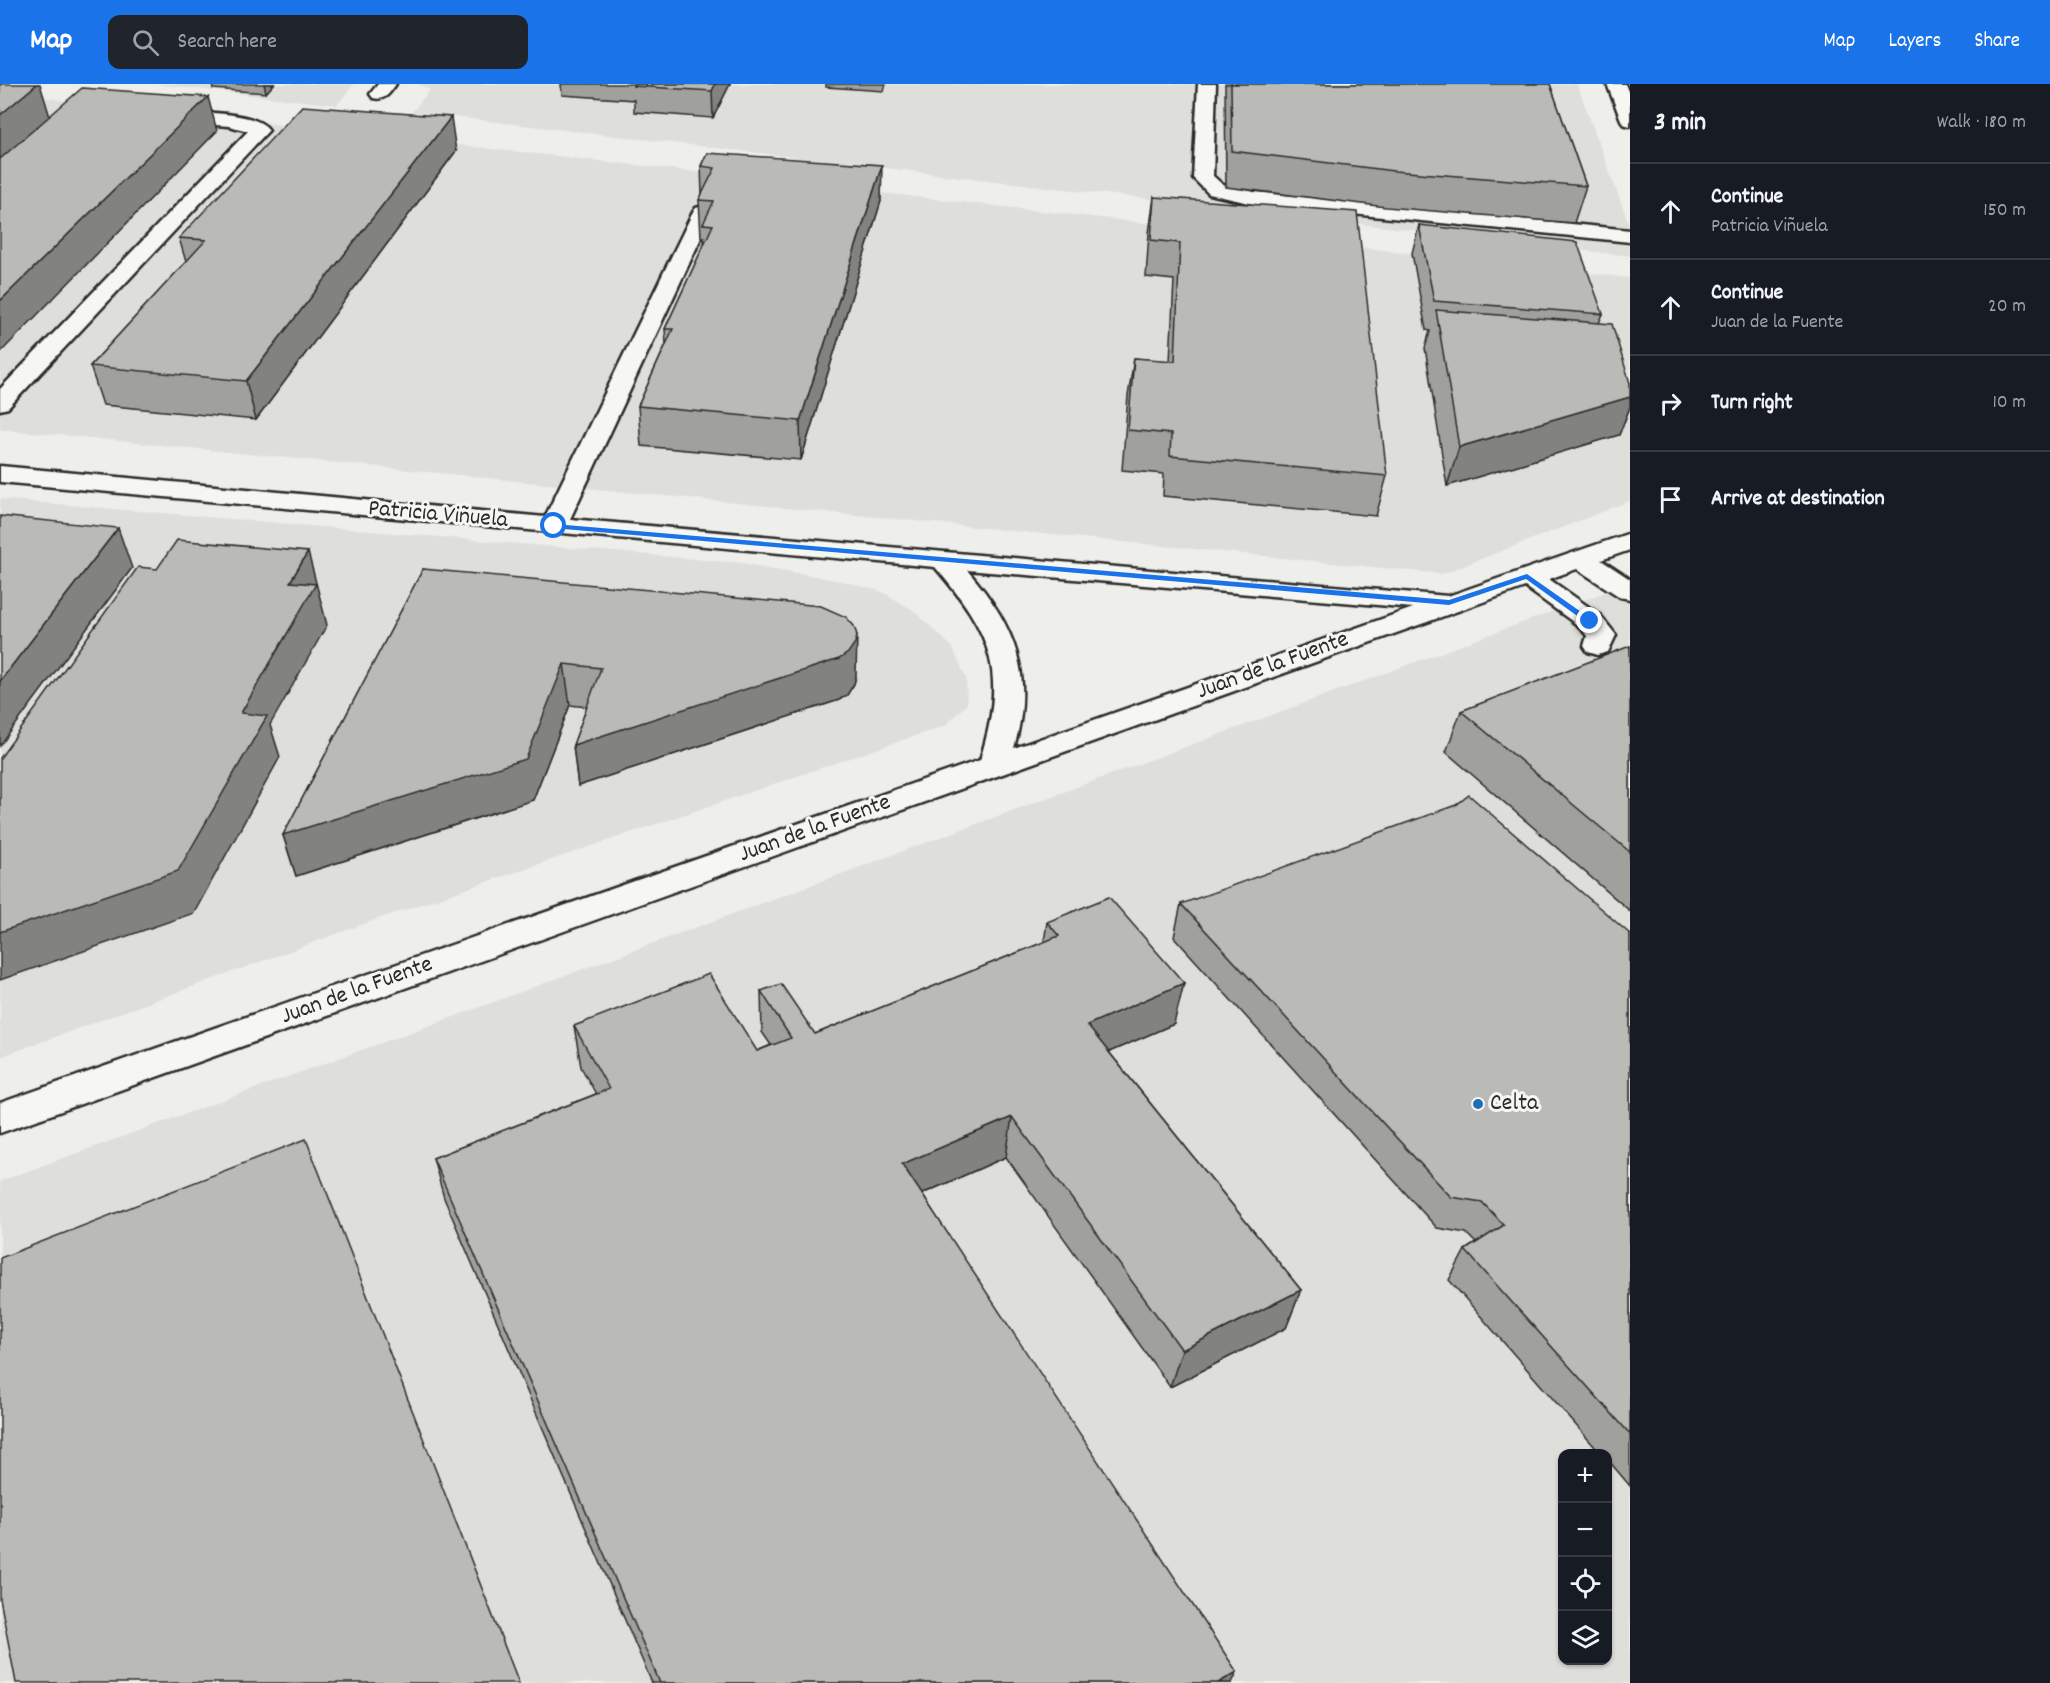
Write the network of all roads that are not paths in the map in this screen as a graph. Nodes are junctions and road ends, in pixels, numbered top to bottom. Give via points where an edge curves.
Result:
1 (1207, 84) edge
2 (1616, 84) edge
3 (155, 116) edge
4 (1630, 120) edge
5 (703, 212) edge
6 (1630, 236) edge
7 (0, 403) edge
8 (0, 474) edge
9 (554, 526) junction
10 (1630, 541) edge
11 (1579, 558) junction
12 (943, 559) junction
13 (1527, 576) junction
14 (1630, 591) edge
15 (1449, 603) junction
16 (1598, 646) dead end
17 (993, 766) junction
18 (0, 1118) edge

1 - 6 street via 1203,178 1216,190 1254,198
2 - 4 street
3 - 7 street via 235,122 260,130
5 - 9 street
8 - 9 street, Patricia Viñuela
9 - 12 street, Patricia Viñuela
10 - 11 street, Juan de la Fuente
11 - 13 street, Juan de la Fuente
11 - 14 street
12 - 15 street, Patricia Viñuela
12 - 17 street via 979,600 1004,648 1010,688 1008,714
13 - 15 street, Juan de la Fuente
13 - 16 street via 1590,621 1602,635
15 - 17 street, Juan de la Fuente
17 - 18 street, Juan de la Fuente

